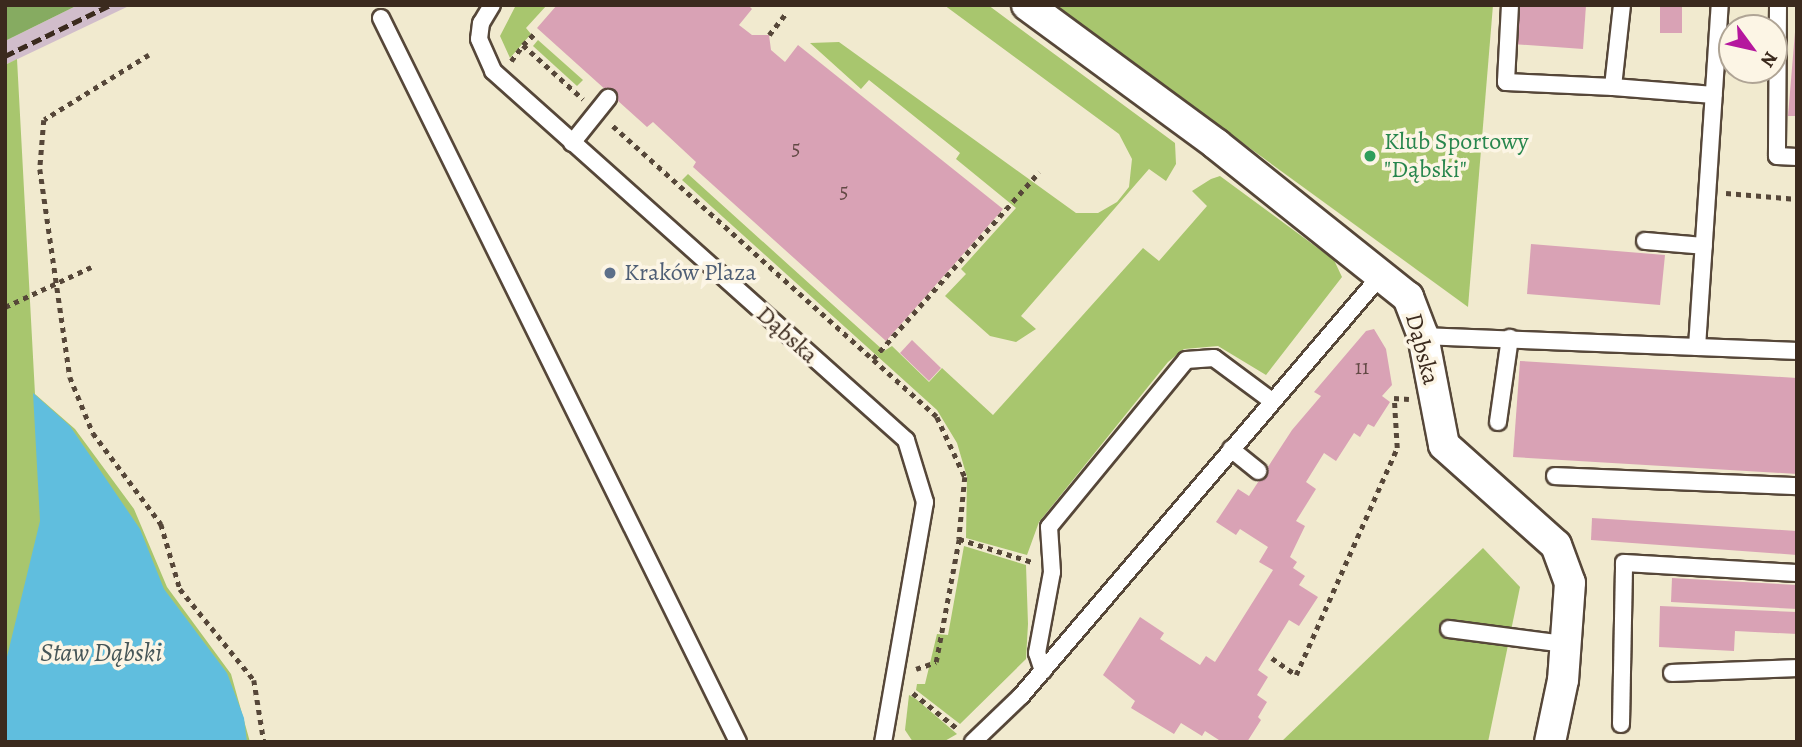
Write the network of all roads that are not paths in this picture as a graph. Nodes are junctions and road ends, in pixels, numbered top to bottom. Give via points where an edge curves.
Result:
1 (492, 5) edge
2 (1027, 5) edge
3 (1510, 5) edge
4 (1622, 5) edge
5 (1720, 5) edge
6 (1779, 5) edge
7 (381, 18) dead end
8 (1613, 87) junction
9 (1714, 96) junction
10 (608, 99) dead end
11 (572, 143) junction
12 (1797, 157) edge
13 (1645, 241) dead end
14 (1704, 246) junction
15 (1382, 274) junction
16 (1423, 336) junction
17 (1510, 338) junction
18 (1697, 347) junction
19 (1797, 351) edge
20 (1272, 401) junction
21 (1498, 422) dead end
22 (1231, 449) junction
23 (1258, 471) dead end
24 (1555, 476) dead end
25 (1797, 486) edge
26 (1797, 573) edge
27 (1449, 629) dead end
28 (1565, 644) junction
29 (1797, 668) edge
30 (1043, 671) junction
31 (1672, 673) dead end
32 (1621, 724) dead end
33 (738, 742) edge
34 (883, 742) edge
35 (973, 742) edge
36 (1550, 742) edge

1 - 11 lane, Dąbska via 481,23 479,39 493,71
2 - 15 street, Dąbska
3 - 8 lane via 1506,82
4 - 8 lane
5 - 9 lane
6 - 12 lane via 1777,156
7 - 33 lane
8 - 9 lane
9 - 14 lane
10 - 11 lane
11 - 34 lane, Dąbska via 906,440 925,502
13 - 14 lane
14 - 18 lane
15 - 16 street, Dąbska via 1408,297
15 - 20 lane
16 - 17 lane
16 - 28 street, Dąbska via 1444,445 1556,545 1570,583
17 - 18 lane
17 - 21 lane
18 - 19 lane
20 - 22 lane
20 - 30 lane via 1214,358 1186,360 1049,527 1052,572 1037,653
22 - 23 lane
22 - 30 lane
24 - 25 lane
26 - 32 lane via 1624,562
27 - 28 lane
28 - 36 street, Dąbska
29 - 31 lane
30 - 35 lane via 1001,719

